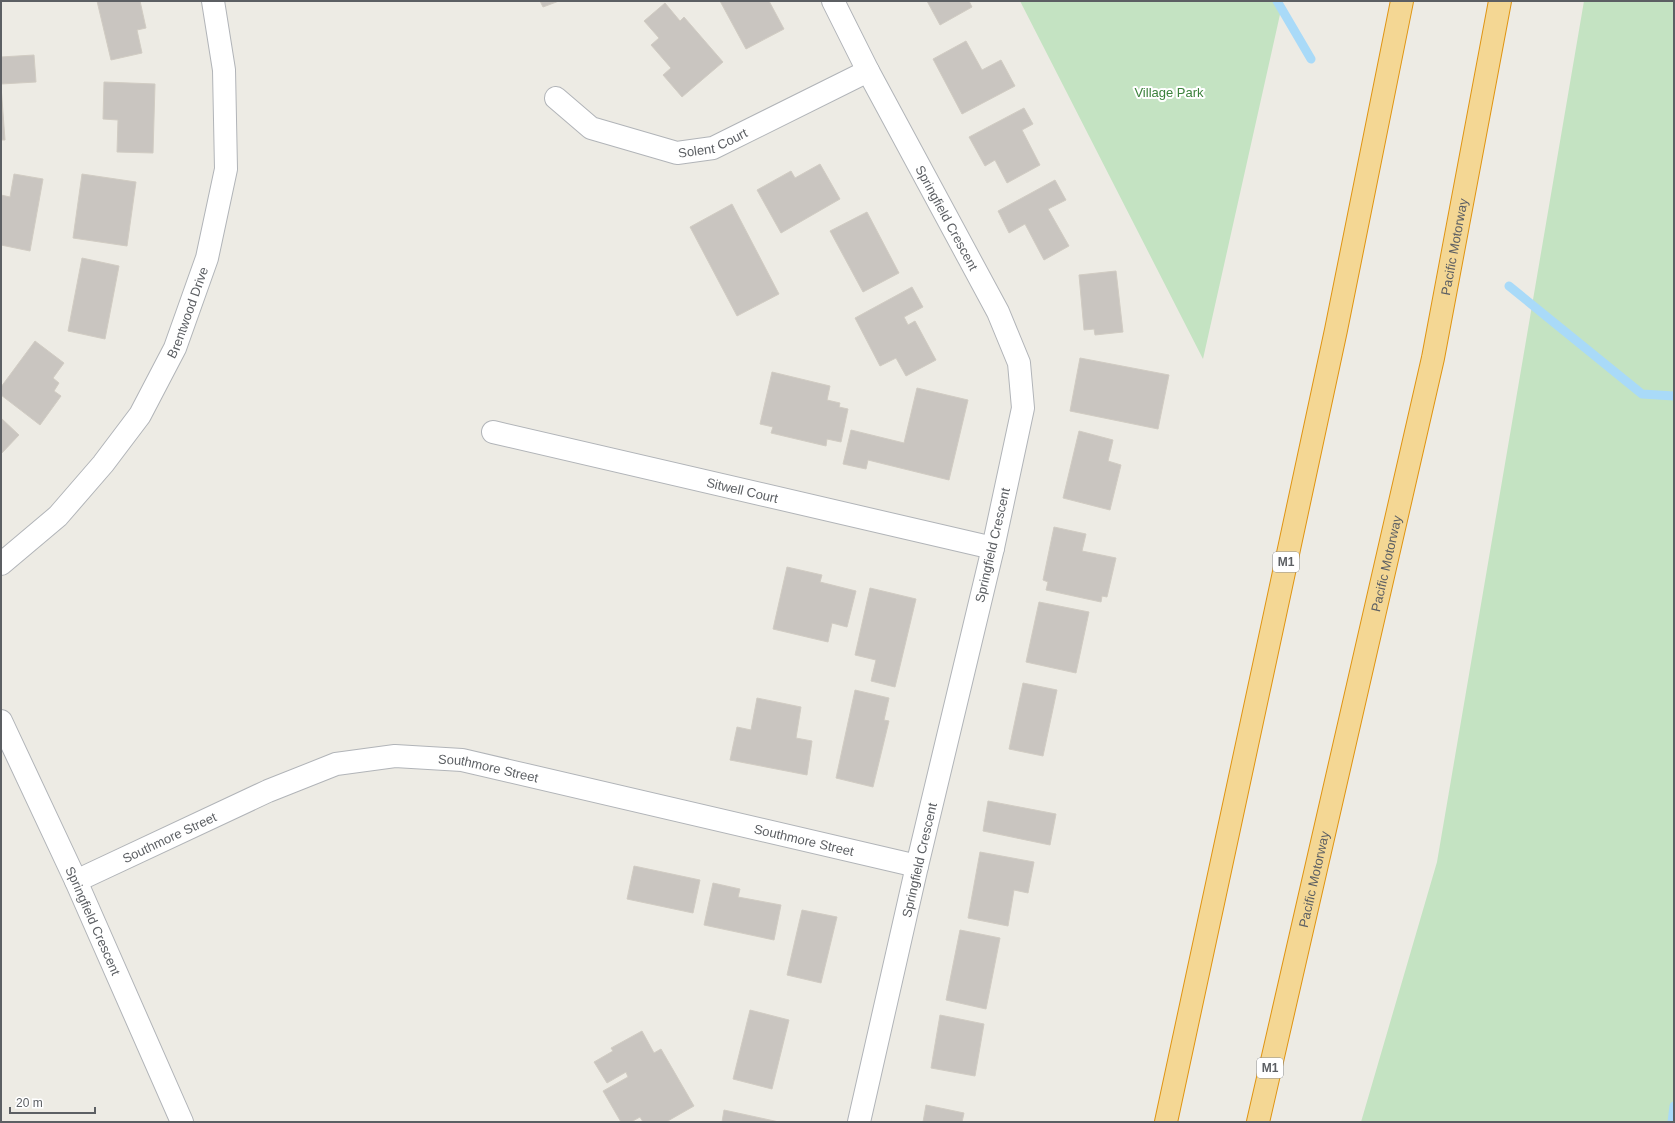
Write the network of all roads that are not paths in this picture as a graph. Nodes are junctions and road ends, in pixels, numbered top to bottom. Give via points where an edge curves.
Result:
1 (213, 1) edge
2 (833, 1) edge
3 (1402, 1) edge
4 (1500, 1) edge
5 (868, 70) junction
6 (556, 98) dead end
7 (492, 432) dead end
8 (993, 548) junction
9 (1, 564) edge
10 (1, 721) edge
11 (917, 866) junction
12 (76, 881) junction
13 (182, 1122) edge
14 (859, 1122) edge
15 (1166, 1122) edge
16 (1258, 1122) edge

1 - 9 street, Brentwood Drive via 224,70 226,169 207,258 175,348 140,415 103,464 58,516
2 - 5 street, Springfield Crescent
3 - 15 highway, M1 via 1336,330
4 - 16 highway, Pacific Motorway / M1 via 1433,358
5 - 6 street, Solent Court via 713,148 677,153 590,128
5 - 8 street, Springfield Crescent via 998,312 1019,363 1022,408
7 - 8 street, Sitwell Court
8 - 11 street, Springfield Crescent
10 - 12 street, Springfield Crescent
11 - 12 street, Southmore Street via 462,760 395,756 336,764 268,791
11 - 14 street, Springfield Crescent
12 - 13 street, Springfield Crescent

